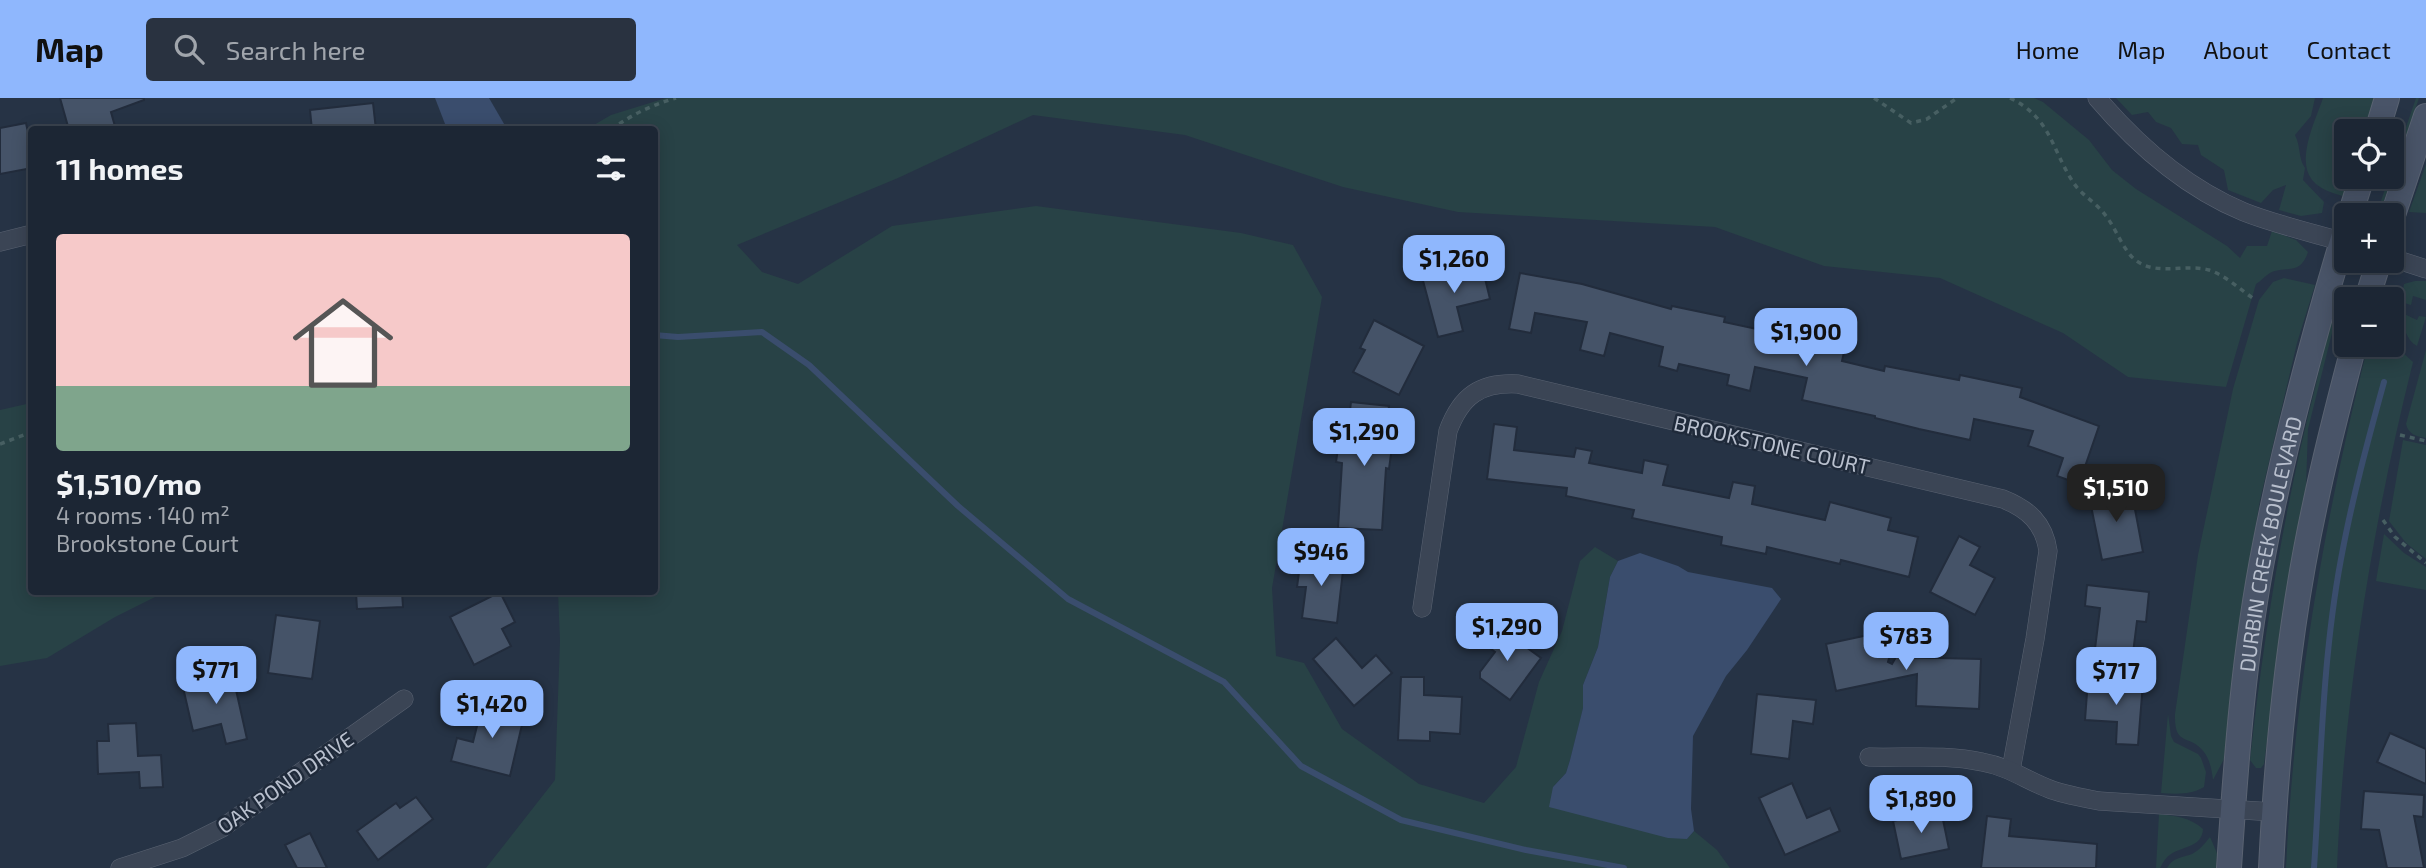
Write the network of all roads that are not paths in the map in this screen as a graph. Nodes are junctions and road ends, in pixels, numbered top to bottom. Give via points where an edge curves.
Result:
1 (2097, 98) edge
2 (2387, 98) edge
3 (2426, 116) edge
4 (2381, 119) edge
5 (2397, 203) edge
6 (2334, 233) edge
7 (28, 235) edge
8 (0, 242) edge
9 (2404, 262) edge
10 (2426, 269) edge
11 (2334, 273) edge
12 (2351, 357) edge
13 (1422, 608) dead end
14 (404, 699) dead end
15 (1869, 757) dead end
16 (2011, 770) junction
17 (2233, 810) junction
18 (2274, 812) junction
19 (120, 868) edge
20 (2229, 868) edge
21 (2271, 868) edge

1 - 6 street via 2139,142 2212,197 2246,213
2 - 4 street
3 - 5 street
7 - 8 street
9 - 10 street
11 - 17 street, DURBIN CREEK BOULEVARD via 2293,414 2265,545
12 - 18 street, DURBIN CREEK BOULEVARD via 2314,506 2299,590
13 - 16 street, BROOKSTONE COURT via 1448,430 1466,399 1499,383 2003,499 2034,517 2048,551
14 - 19 street, OAK POND DRIVE via 222,828 182,848
15 - 16 street via 1955,759
16 - 17 street via 2074,797
17 - 18 street
17 - 20 street, DURBIN CREEK BOULEVARD
18 - 21 street, DURBIN CREEK BOULEVARD

